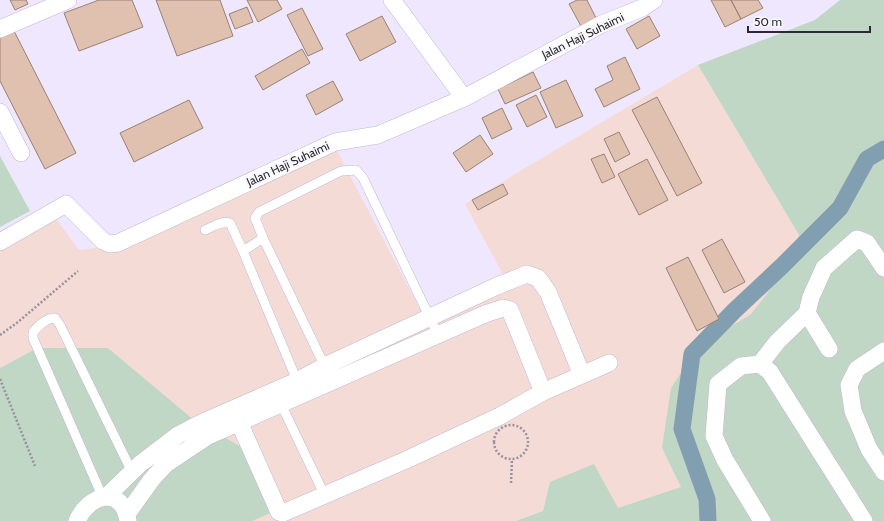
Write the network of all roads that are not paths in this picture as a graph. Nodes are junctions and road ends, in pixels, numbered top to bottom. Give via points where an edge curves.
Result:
1 (68, 0) edge
2 (392, 0) edge
3 (654, 0) edge
4 (0, 29) edge
5 (464, 98) junction
6 (0, 112) edge
7 (20, 153) dead end
8 (205, 230) dead end
9 (263, 238) junction
10 (0, 242) edge
11 (243, 251) junction
12 (884, 268) edge
13 (497, 286) junction
14 (503, 308) junction
15 (807, 313) junction
16 (430, 317) junction
17 (438, 335) junction
18 (382, 340) junction
19 (829, 349) dead end
20 (884, 351) edge
21 (390, 356) junction
22 (609, 363) dead end
23 (760, 364) junction
24 (328, 373) junction
25 (582, 376) junction
26 (300, 387) junction
27 (543, 392) junction
28 (278, 397) junction
29 (236, 416) junction
30 (204, 430) junction
31 (132, 472) junction
32 (884, 472) edge
33 (324, 496) junction
34 (104, 497) junction
35 (127, 517) edge
36 (77, 521) edge
37 (762, 521) edge
38 (864, 521) edge

1 - 4 street
2 - 5 street
3 - 5 street, Jalan Haji Suhaimi via 642,8 602,24
5 - 10 street, Jalan Haji Suhaimi via 378,135 335,142 118,243 110,244 103,241 66,204
6 - 7 street
8 - 11 lane via 227,221
9 - 11 lane
9 - 16 lane via 255,218 260,212 341,171 356,170 363,178
9 - 24 lane
11 - 26 lane
12 - 15 street via 867,243 857,239 824,268
13 - 14 street
13 - 16 street
13 - 25 street via 527,274 538,278 548,292
14 - 17 street
14 - 27 street via 510,310
15 - 19 street
15 - 23 street via 777,342
16 - 17 lane
16 - 18 street
17 - 21 street
18 - 21 street
18 - 24 street
20 - 32 street via 857,369 849,385 853,411 869,449
21 - 24 street
22 - 25 street
23 - 37 street via 741,366 718,384 714,436 725,460
23 - 38 street via 770,372
24 - 26 street
25 - 27 street
26 - 28 street
27 - 33 street via 492,420
28 - 29 street
28 - 33 lane
29 - 30 street
29 - 33 street via 279,512 283,514
30 - 31 street via 178,435
30 - 35 street via 152,479
31 - 34 street
31 - 34 lane via 60,325 55,318 51,318 33,332 33,338
34 - 35 street via 115,499 123,505
34 - 36 street via 87,504

